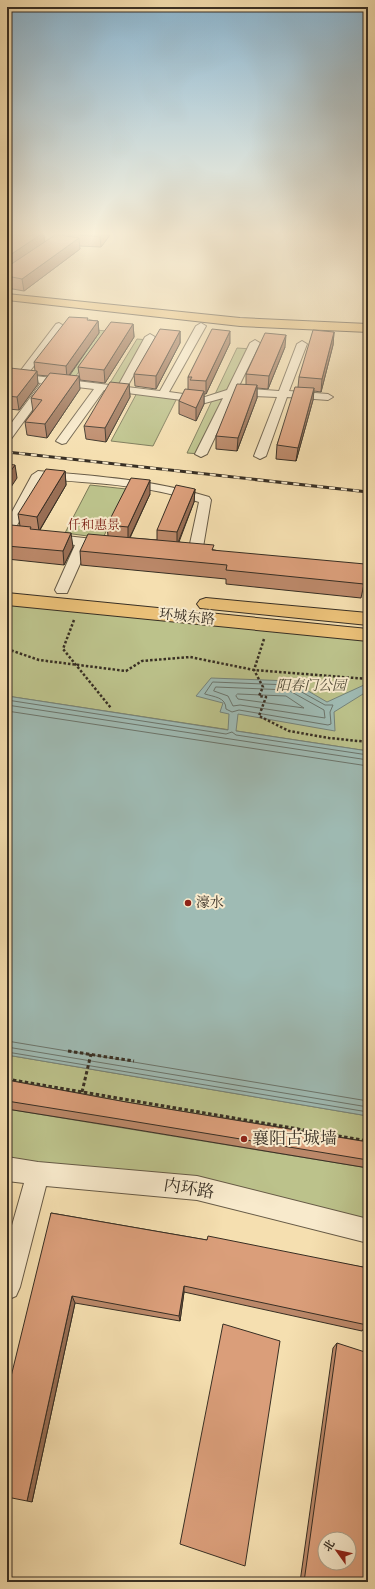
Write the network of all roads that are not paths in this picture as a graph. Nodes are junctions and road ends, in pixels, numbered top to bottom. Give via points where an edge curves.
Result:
1 (29, 309) edge
2 (120, 309) edge
3 (59, 326) dead end
4 (201, 326) junction
5 (368, 328) edge
6 (150, 337) dead end
7 (368, 337) edge
8 (255, 342) dead end
9 (302, 344) dead end
10 (7, 376) edge
11 (21, 378) junction
12 (48, 381) junction
13 (101, 387) junction
14 (121, 389) junction
15 (230, 392) junction
16 (163, 394) junction
17 (283, 394) junction
18 (328, 397) dead end
19 (7, 437) edge
20 (62, 440) dead end
21 (201, 454) dead end
22 (260, 456) dead end
23 (83, 542) junction
24 (106, 544) edge
25 (180, 551) edge
26 (195, 552) junction
27 (211, 554) edge
28 (7, 585) edge
29 (62, 590) junction
30 (7, 599) edge
31 (368, 619) edge
32 (368, 635) edge
33 (7, 1169) edge
34 (38, 1174) junction
35 (368, 1231) edge
36 (7, 1287) edge

1 - 4 main road
2 - 5 main road via 240,322
3 - 11 street
4 - 7 main road
4 - 16 street
6 - 14 street
8 - 15 street
9 - 17 street
10 - 11 street
11 - 12 street
12 - 13 street via 74,380
12 - 19 street
13 - 14 street
13 - 20 street
14 - 16 street
15 - 16 street via 204,400
15 - 17 street
15 - 21 street
17 - 18 street
17 - 22 street
23 - 24 street
23 - 26 street via 7,532 38,475 114,482 186,493 205,500
23 - 29 street
25 - 26 street
26 - 27 street
28 - 29 main road, 环城东路
29 - 31 main road, 环城东路
30 - 32 main road, 环城东路
33 - 34 street, 内环路
34 - 35 street, 内环路 via 197,1188
34 - 36 street

